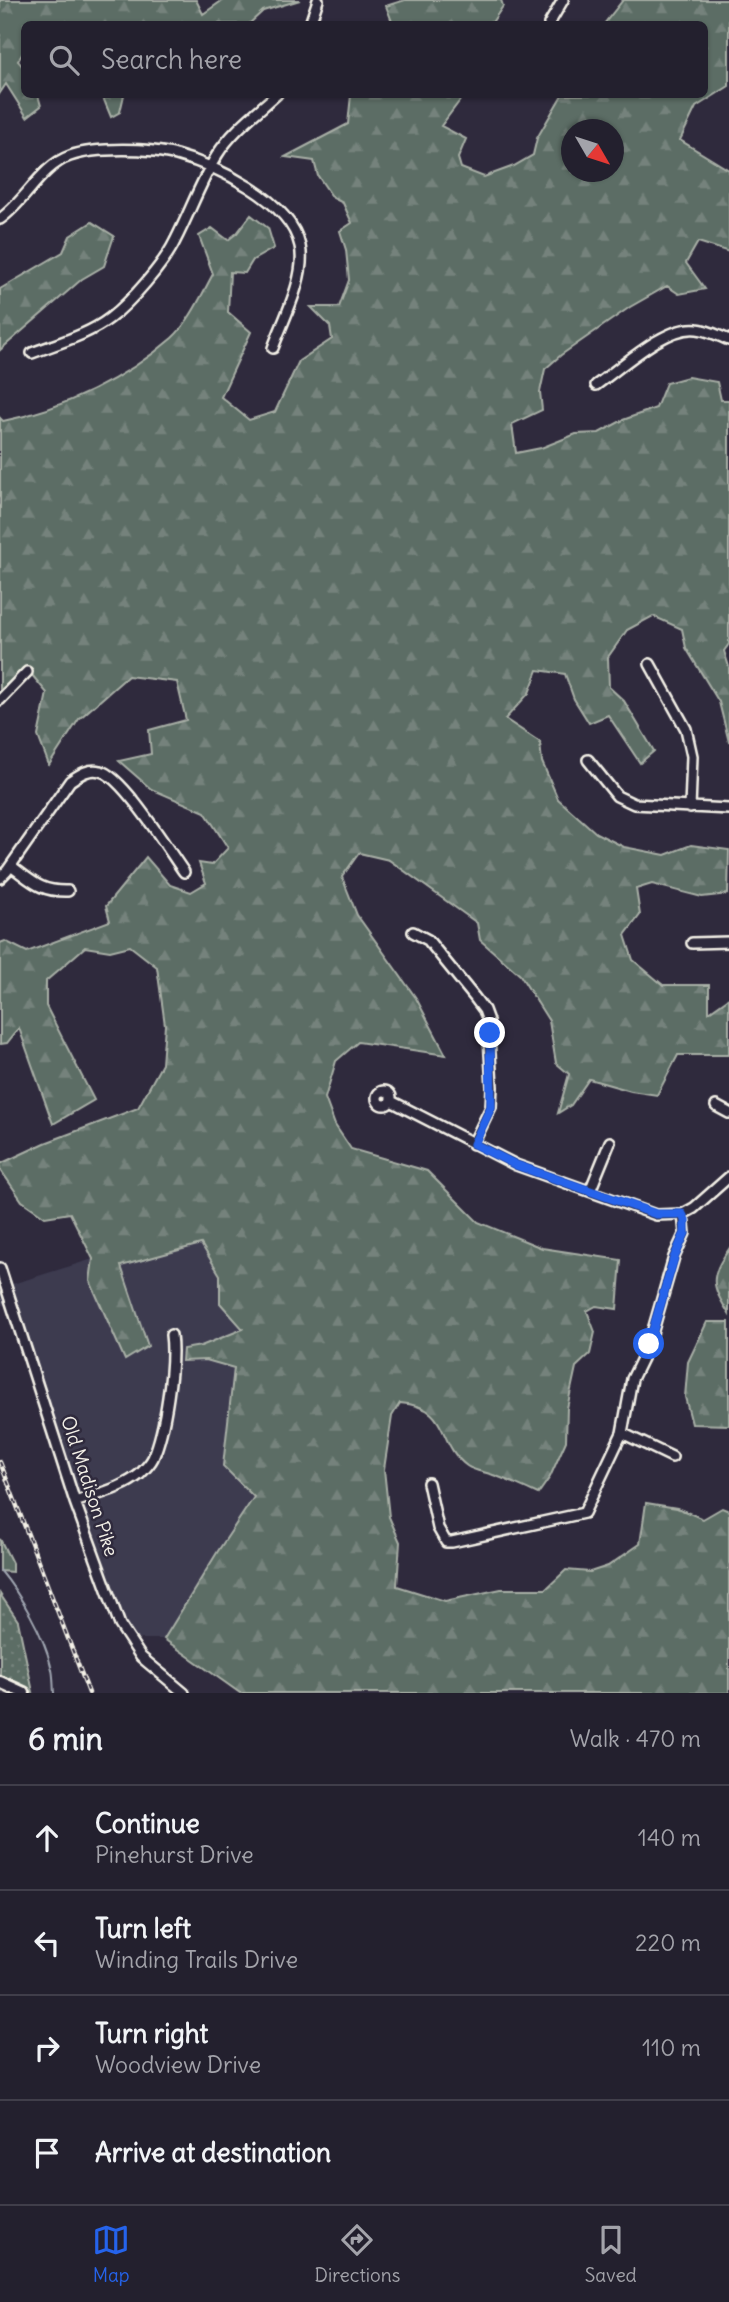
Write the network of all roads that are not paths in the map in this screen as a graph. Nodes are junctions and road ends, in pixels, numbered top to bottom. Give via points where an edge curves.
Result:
1 (318, 0) edge
2 (563, 0) edge
3 (311, 21) edge
4 (551, 21) edge
5 (273, 98) edge
6 (210, 167) junction
7 (0, 219) edge
8 (729, 340) edge
9 (273, 348) dead end
10 (32, 354) dead end
11 (596, 385) dead end
12 (650, 664) dead end
13 (27, 671) dead end
14 (0, 700) edge
15 (588, 760) dead end
16 (690, 808) junction
17 (729, 809) edge
18 (10, 866) junction
19 (184, 872) dead end
20 (0, 878) edge
21 (68, 891) dead end
22 (413, 932) dead end
23 (729, 942) edge
24 (692, 943) dead end
25 (391, 1101) dead end
26 (716, 1106) dead end
27 (729, 1112) edge
28 (610, 1142) dead end
29 (474, 1144) junction
30 (729, 1177) edge
31 (590, 1191) junction
32 (682, 1214) junction
33 (0, 1268) edge
34 (171, 1335) dead end
35 (622, 1433) junction
36 (672, 1457) dead end
37 (428, 1483) dead end
38 (75, 1502) junction
39 (0, 1682) edge
40 (24, 1693) edge
41 (184, 1693) edge

1 - 3 street
2 - 4 street
5 - 6 street via 236,132
6 - 7 street via 157,151 86,151 50,168
6 - 9 street via 278,209 296,233 301,252 298,278
6 - 10 street via 170,251 134,295 92,330
8 - 11 street via 698,329 671,332
12 - 16 street via 688,738
13 - 14 street
15 - 16 street via 628,802
16 - 17 street
18 - 19 street via 70,781 100,771 123,787
18 - 20 street
18 - 21 street via 43,889
22 - 29 street via 428,940 488,1021 491,1107
23 - 24 street
25 - 29 street
26 - 27 street
28 - 31 street
29 - 31 street via 516,1165
30 - 32 street
31 - 32 street via 656,1214
32 - 35 street via 685,1233 649,1344 632,1378
33 - 38 street, Old Madison Pike
34 - 38 street via 165,1408 150,1464 130,1481
35 - 36 street
35 - 37 street via 583,1513 446,1542 438,1528
38 - 41 street, Old Madison Pike via 127,1639
39 - 40 main road

